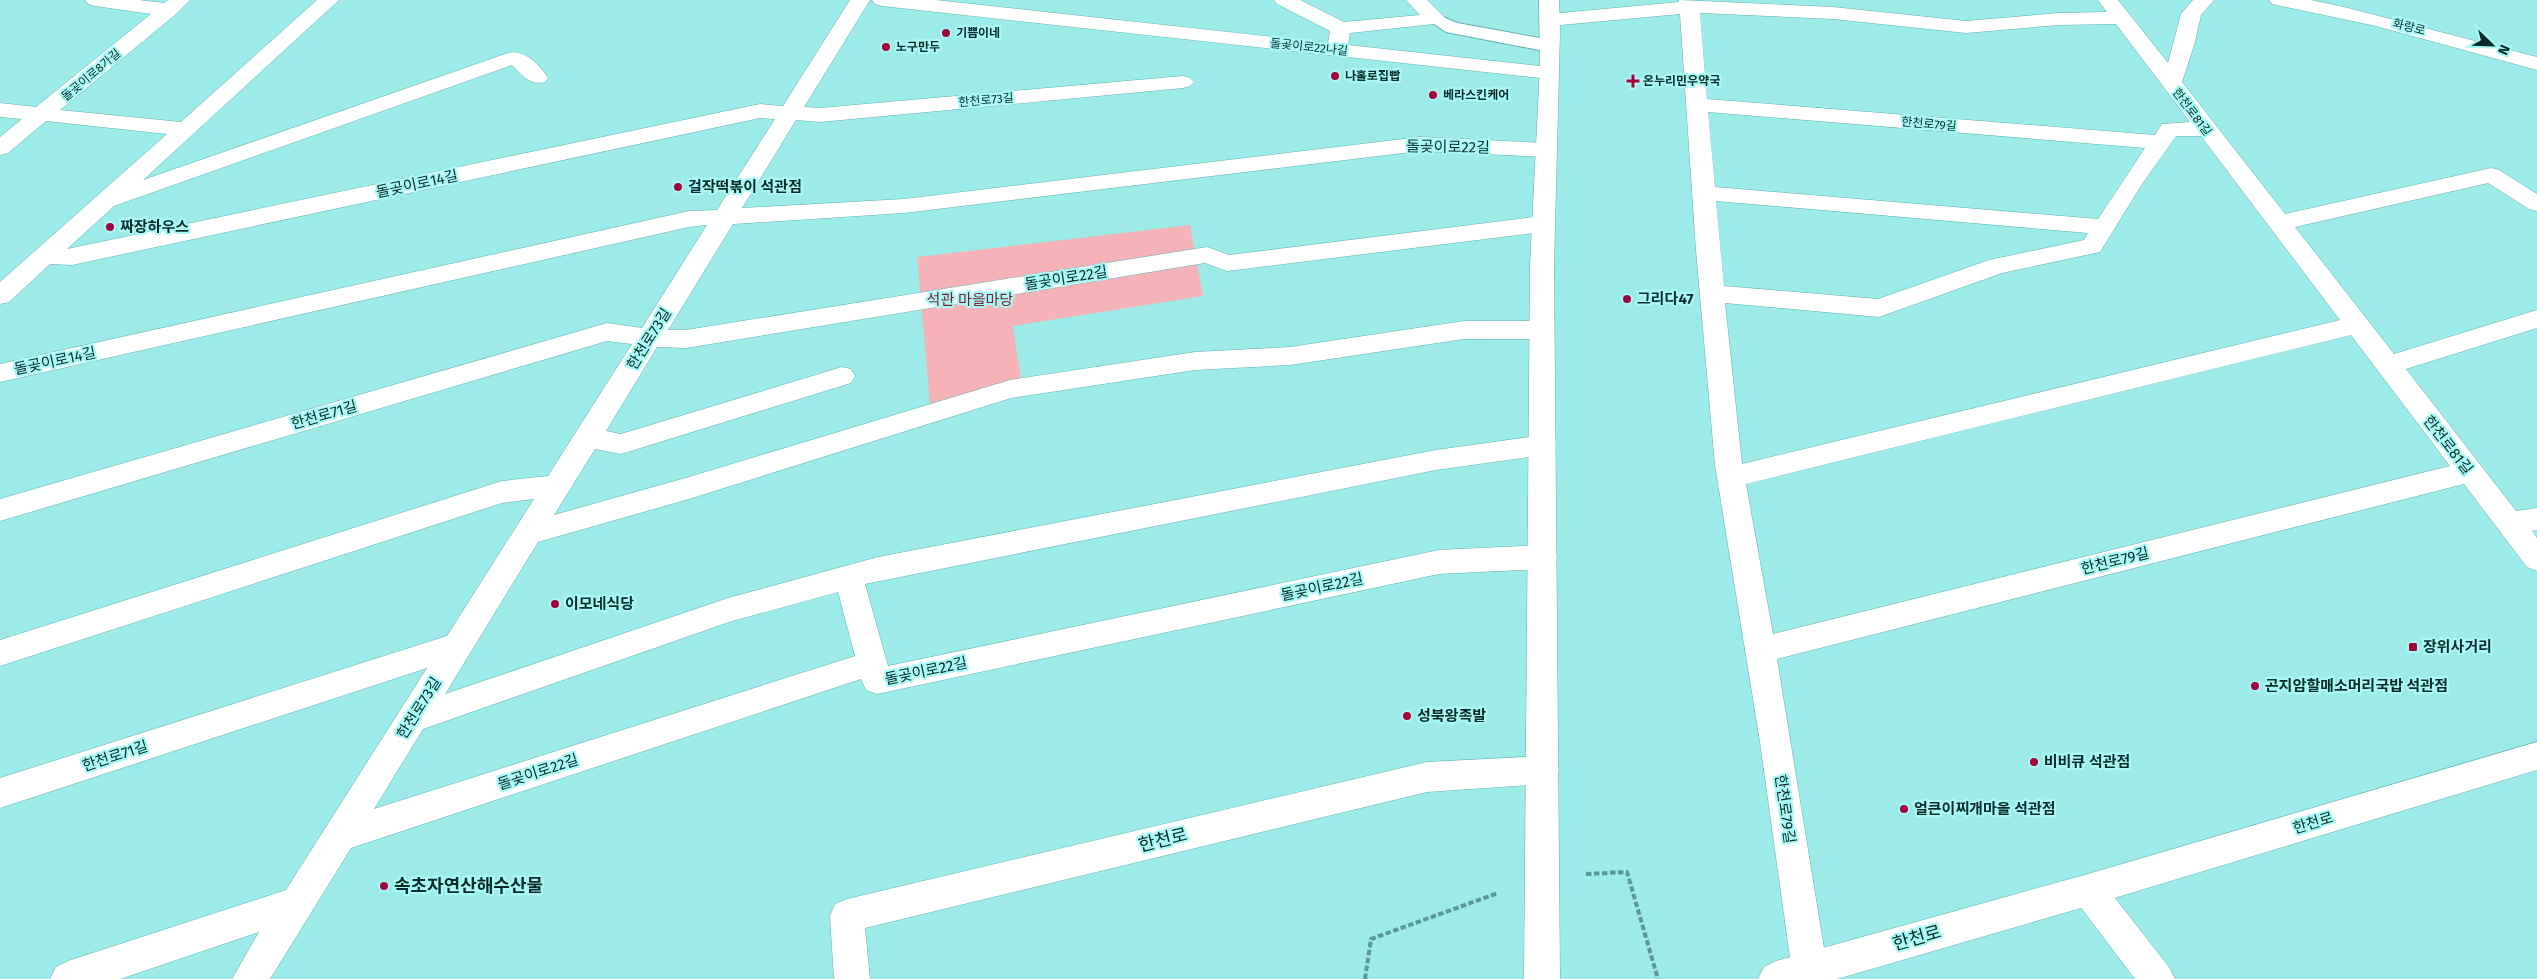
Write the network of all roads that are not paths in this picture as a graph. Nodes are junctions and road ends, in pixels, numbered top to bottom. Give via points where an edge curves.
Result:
1 (95, 0) edge
2 (324, 0) edge
3 (860, 0) edge
4 (1076, 0) edge
5 (1284, 0) edge
6 (1416, 0) edge
7 (2204, 0) edge
8 (2279, 0) edge
9 (896, 1) edge
10 (1690, 3) edge
11 (175, 5) edge
12 (2115, 9) edge
13 (1436, 19) junction
14 (1069, 20) junction
15 (1341, 28) junction
16 (1549, 35) edge
17 (1338, 50) junction
18 (2537, 64) edge
19 (538, 78) dead end
20 (1183, 82) dead end
21 (2171, 84) junction
22 (1697, 105) junction
23 (0, 110) edge
24 (790, 113) junction
25 (42, 115) junction
26 (186, 129) junction
27 (2205, 129) junction
28 (2160, 142) junction
29 (0, 148) edge
30 (1546, 150) junction
31 (1704, 194) junction
32 (105, 201) junction
33 (2537, 204) edge
34 (725, 217) junction
35 (2277, 223) junction
36 (1542, 224) junction
37 (2105, 227) junction
38 (44, 256) junction
39 (1712, 293) junction
40 (0, 296) edge
41 (2537, 320) edge
42 (2356, 325) junction
43 (1542, 330) junction
44 (650, 338) junction
45 (2387, 366) junction
46 (0, 373) edge
47 (842, 376) dead end
48 (588, 437) junction
49 (1543, 445) junction
50 (2469, 472) junction
51 (1731, 477) junction
52 (557, 486) junction
53 (0, 510) edge
54 (2537, 519) edge
55 (2508, 524) junction
56 (527, 534) junction
57 (1543, 557) junction
58 (2537, 559) edge
59 (848, 578) junction
60 (458, 646) junction
61 (1760, 650) junction
62 (0, 653) edge
63 (872, 663) junction
64 (412, 719) junction
65 (2537, 756) edge
66 (1543, 770) junction
67 (0, 794) edge
68 (339, 836) junction
69 (2088, 890) junction
70 (297, 903) junction
71 (1798, 976) edge
72 (68, 979) edge
73 (250, 979) edge
74 (852, 979) edge
75 (1542, 979) edge
76 (2157, 979) edge

1 - 11 street
2 - 26 street
3 - 24 street, 한천로73길
4 - 14 street
5 - 15 street
6 - 13 street
7 - 21 street via 2190,14 2185,42
8 - 18 street, 화랑로 via 2339,10 2420,30
9 - 14 street, 돌곶이로22나길
10 - 12 street via 1966,27 2059,19
10 - 16 street
10 - 22 street, 한천로79길
11 - 25 street, 돌곶이로8가길
12 - 21 street, 한천로81길
13 - 15 street
13 - 16 lane via 1452,28
14 - 17 street, 돌곶이로22나길
15 - 17 street
16 - 17 street, 돌곶이로22나길
16 - 30 street
19 - 32 street via 515,56
20 - 24 street, 한천로73길 via 820,115
21 - 27 street, 한천로81길
22 - 28 street, 한천로79길
22 - 31 street, 한천로79길
23 - 25 street
24 - 34 street, 한천로73길
24 - 38 street, 돌곶이로14길 via 760,111 72,257
25 - 26 street
25 - 29 street, 돌곶이로8가길
26 - 32 street
27 - 28 street via 2170,129
27 - 35 street, 한천로81길
28 - 37 street
30 - 34 street, 돌곶이로22길 via 1420,144 914,205
30 - 36 street
31 - 37 street
31 - 39 street, 한천로79길
32 - 38 street
33 - 35 street via 2491,175
34 - 44 street, 한천로73길
34 - 46 street, 돌곶이로14길 via 689,219
35 - 42 street, 한천로81길
36 - 43 street
36 - 44 street, 돌곶이로22길 via 1227,263 1206,254 686,339
37 - 39 street via 2092,246 1997,266 1879,308
38 - 40 street
39 - 51 street, 한천로79길
41 - 45 street
42 - 45 street, 한천로81길
42 - 51 street
43 - 49 street
43 - 56 street via 1464,330 1290,356 1195,361 1010,389 689,488
44 - 48 street, 한천로73길
44 - 53 street, 한천로71길 via 607,332
45 - 50 street, 한천로81길
47 - 48 street via 621,444
48 - 52 street, 한천로73길
49 - 57 street
49 - 59 street via 1436,460 888,567
50 - 55 street, 한천로81길
50 - 61 street, 한천로79길
51 - 61 street, 한천로79길
52 - 56 street, 한천로73길
52 - 62 street via 502,492
54 - 55 street
55 - 58 street, 한천로81길
56 - 60 street, 한천로73길
57 - 63 street, 돌곶이로22길 via 1439,562 877,681
57 - 66 street
59 - 63 street
59 - 64 street via 728,610
60 - 64 street, 한천로73길
60 - 67 street, 한천로71길
61 - 71 street, 한천로79길 via 1776,742
63 - 68 street, 돌곶이로22길
64 - 68 street, 한천로73길
65 - 69 street, 한천로
66 - 74 street, 한천로 via 1427,776 846,916
66 - 75 street
68 - 70 street, 한천로73길
69 - 71 street, 한천로
69 - 76 street
70 - 72 street
70 - 73 street, 한천로73길

